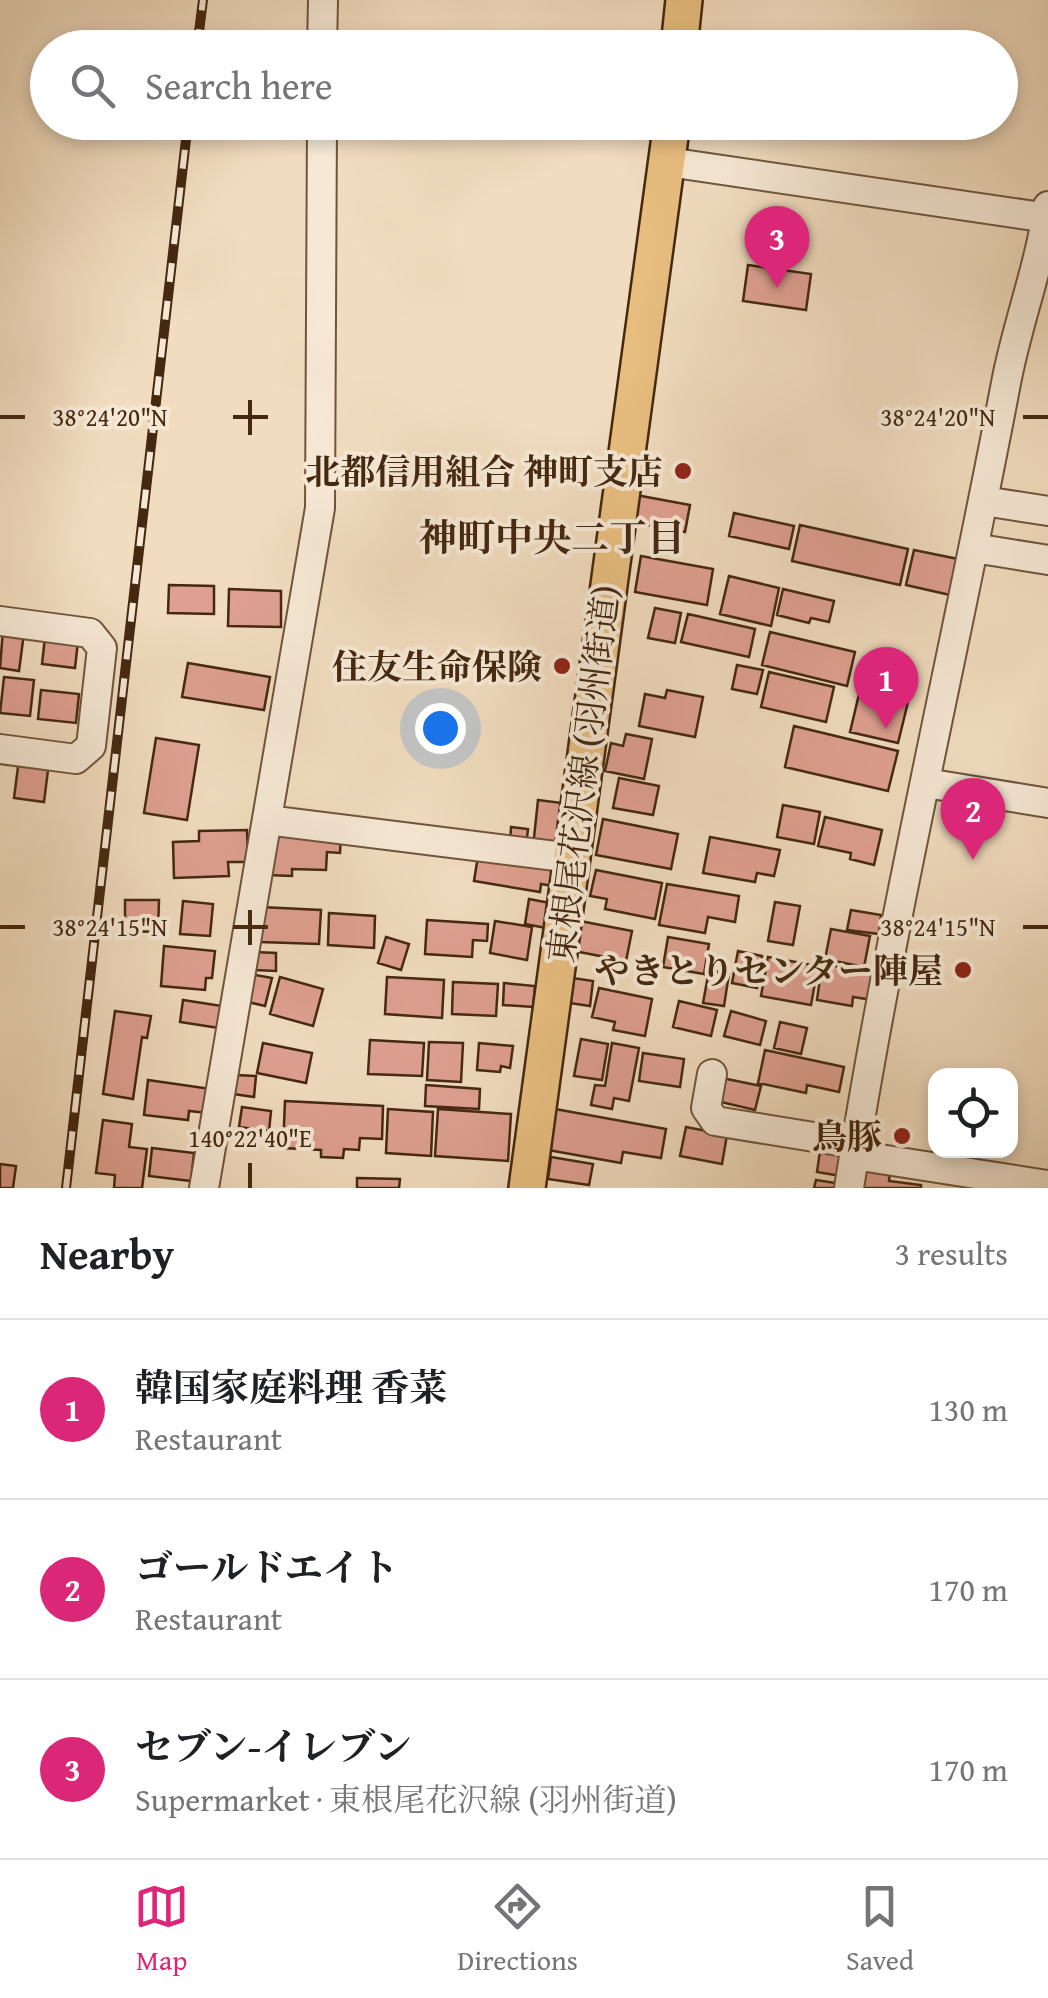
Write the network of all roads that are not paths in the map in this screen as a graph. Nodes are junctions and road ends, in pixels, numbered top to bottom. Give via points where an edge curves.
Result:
1 (323, 0) edge
2 (684, 0) edge
3 (322, 30) edge
4 (681, 30) edge
5 (322, 140) edge
6 (670, 140) edge
7 (668, 162) junction
8 (1048, 214) edge
9 (984, 500) junction
10 (1048, 511) edge
11 (974, 548) junction
12 (1048, 560) edge
13 (0, 620) edge
14 (0, 748) edge
15 (926, 783) junction
16 (1048, 803) edge
17 (267, 820) junction
18 (572, 858) junction
19 (712, 1074) dead end
20 (855, 1150) junction
21 (1047, 1185) edge
22 (204, 1188) edge
23 (527, 1188) edge
24 (848, 1188) edge

1 - 3 street
2 - 4 main road
5 - 17 street via 320,508
6 - 7 main road, 東根尾花沢線 (羽州街道)
7 - 8 street
7 - 18 main road, 東根尾花沢線 (羽州街道)
8 - 9 street
9 - 10 street
9 - 11 street
11 - 12 street
11 - 15 street
13 - 14 street via 90,634 102,648 91,746 76,759
15 - 16 street
15 - 20 street via 898,900
17 - 18 street
17 - 22 street
18 - 23 main road, 東根尾花沢線 (羽州街道)
19 - 20 street via 706,1108 715,1121
20 - 21 street
20 - 24 street

